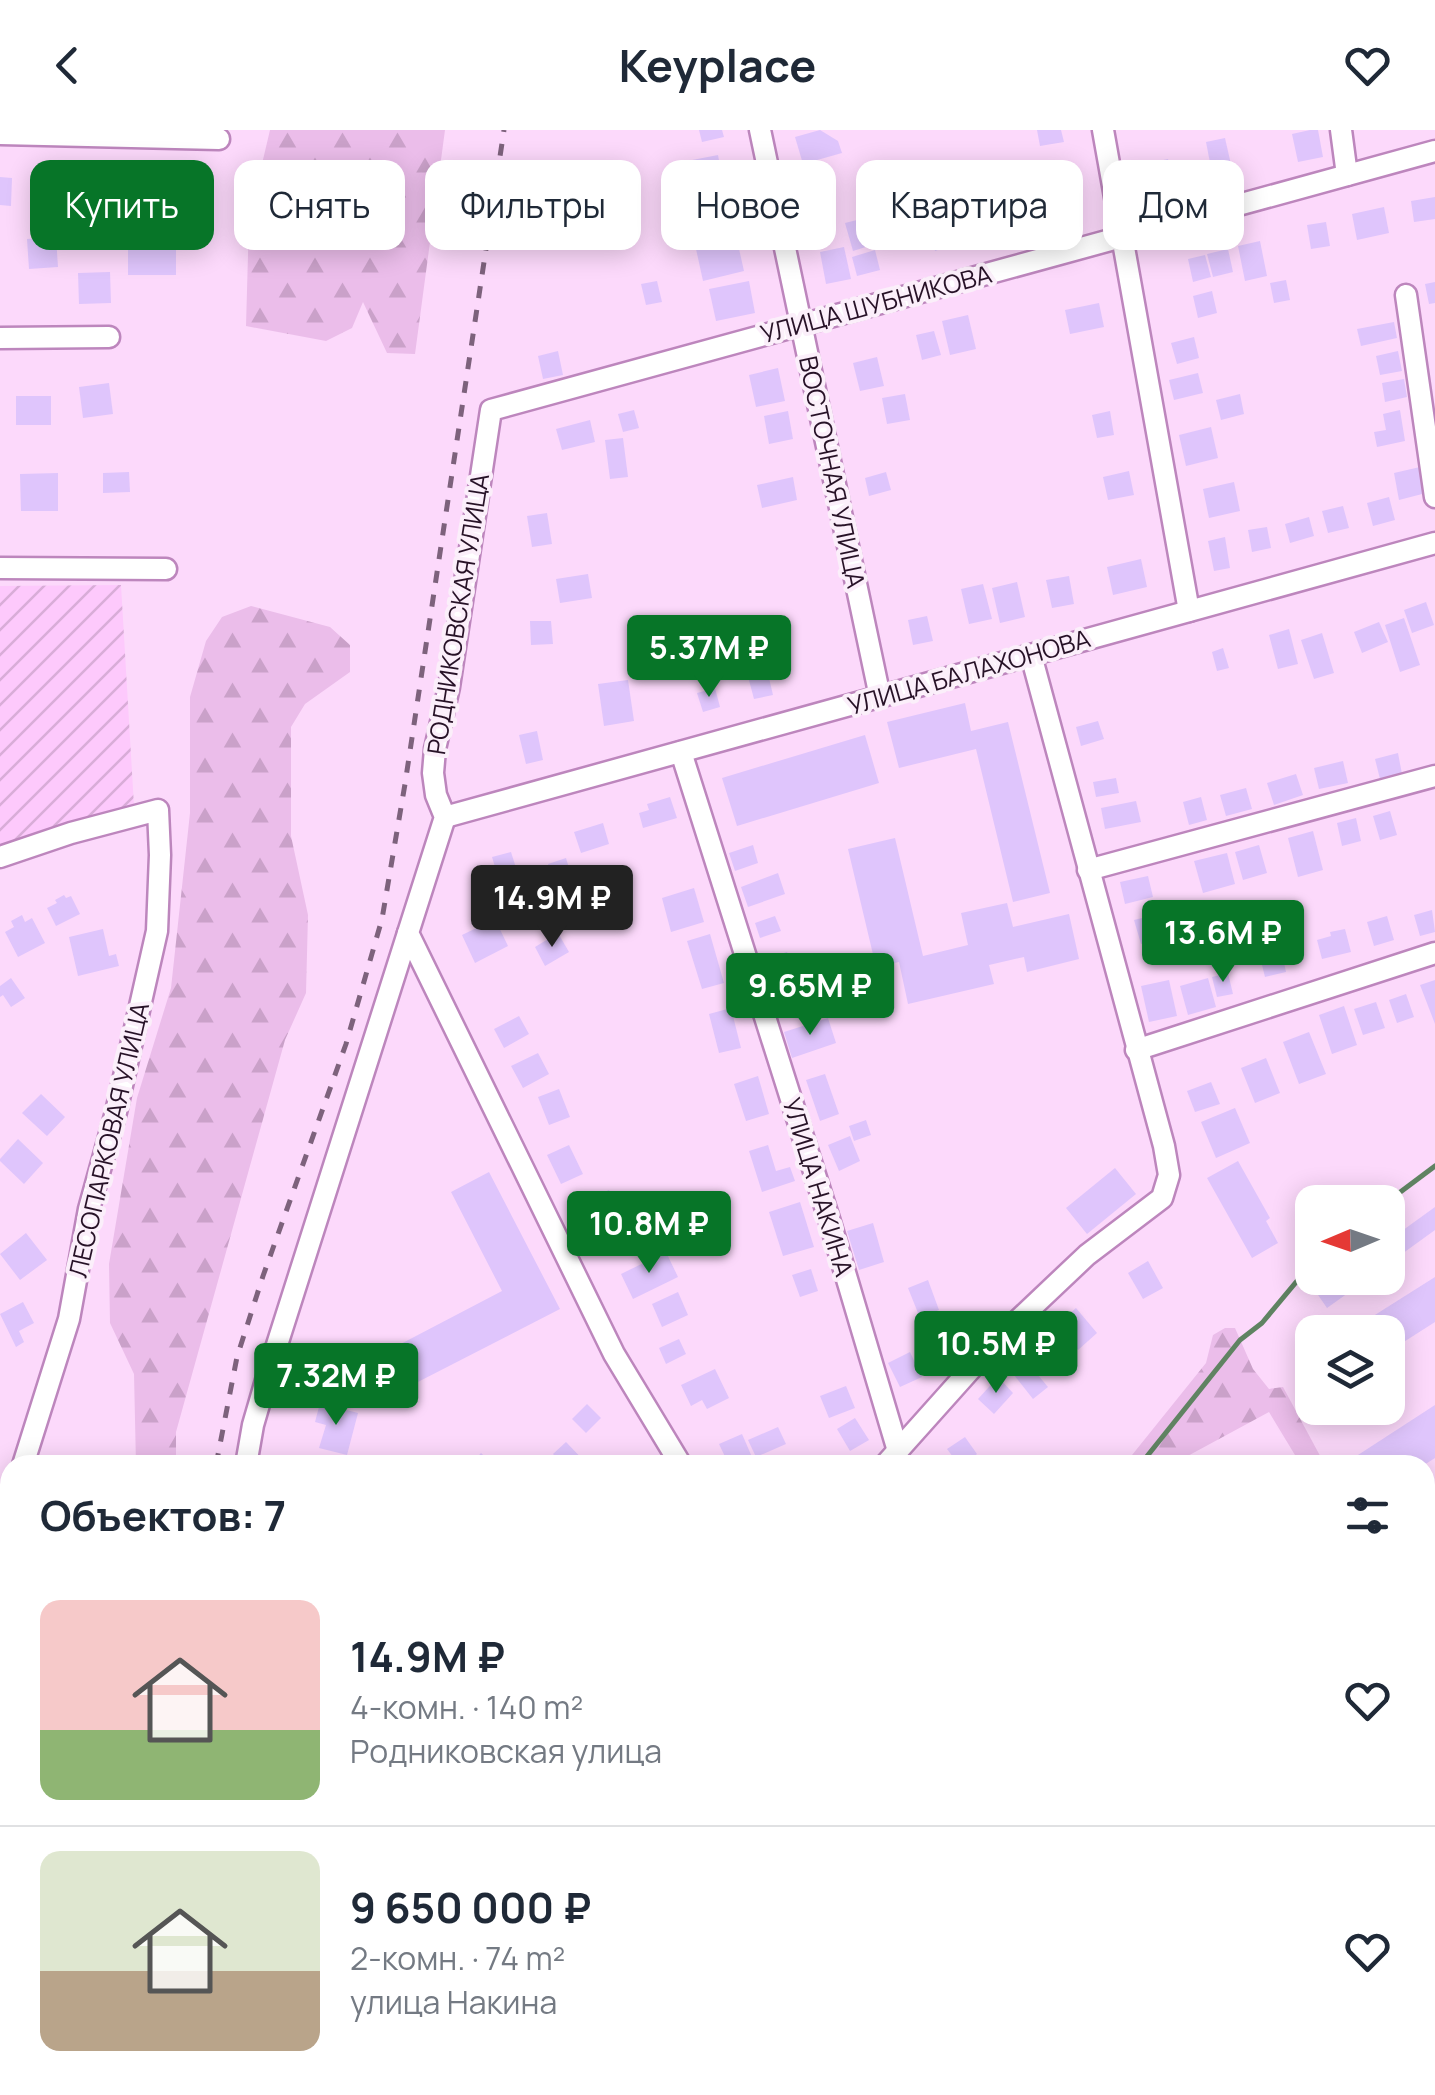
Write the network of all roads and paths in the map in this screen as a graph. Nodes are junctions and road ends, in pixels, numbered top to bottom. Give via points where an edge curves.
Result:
1 (760, 130) edge
2 (1102, 130) edge
3 (1341, 130) edge
4 (0, 134) edge
5 (219, 139) dead end
6 (1435, 150) edge
7 (1108, 160) edge
8 (1348, 174) junction
9 (1244, 203) edge
10 (1103, 242) edge
11 (1124, 250) edge
12 (1406, 294) dead end
13 (802, 325) junction
14 (109, 337) dead end
15 (0, 338) edge
16 (492, 410) joint
17 (1435, 497) edge
18 (1435, 543) edge
19 (0, 568) edge
20 (166, 570) dead end
21 (1190, 611) junction
22 (1031, 655) junction
23 (880, 697) junction
24 (681, 752) junction
25 (1435, 776) edge
26 (445, 817) junction
27 (0, 857) edge
28 (1088, 870) junction
29 (408, 932) junction
30 (1435, 953) edge
31 (1136, 1050) junction
32 (27, 1455) edge
33 (248, 1455) edge
34 (675, 1455) edge
35 (891, 1455) edge
36 (895, 1455) edge

1 - 13 street, ВОСТОЧНАЯ УЛИЦА
2 - 7 street
3 - 8 street
4 - 5 street
6 - 8 street, УЛИЦА ШУБНИКОВА
8 - 9 street, УЛИЦА ШУБНИКОВА
10 - 13 street, УЛИЦА ШУБНИКОВА
11 - 21 street
12 - 17 street
13 - 16 street, УЛИЦА ШУБНИКОВА
13 - 23 street, ВОСТОЧНАЯ УЛИЦА
14 - 15 street
16 - 26 street, РОДНИКОВСКАЯ УЛИЦА via 435,749 436,794
18 - 21 street, УЛИЦА БАЛАХОНОВА
19 - 20 street
21 - 22 street, УЛИЦА БАЛАХОНОВА
22 - 23 street, УЛИЦА БАЛАХОНОВА
22 - 28 street
23 - 24 street, УЛИЦА БАЛАХОНОВА
24 - 26 street, УЛИЦА БАЛАХОНОВА
24 - 35 street, УЛИЦА НАКИНА via 830,1222
25 - 28 street
26 - 29 street
27 - 32 street, ЛЕСОПАРКОВАЯ УЛИЦА via 158,810 157,932 88,1209 69,1319
28 - 31 street
29 - 33 street
29 - 34 street via 614,1354
30 - 31 street
31 - 36 street via 1164,1146 1169,1175 1162,1198 1087,1254 995,1342

